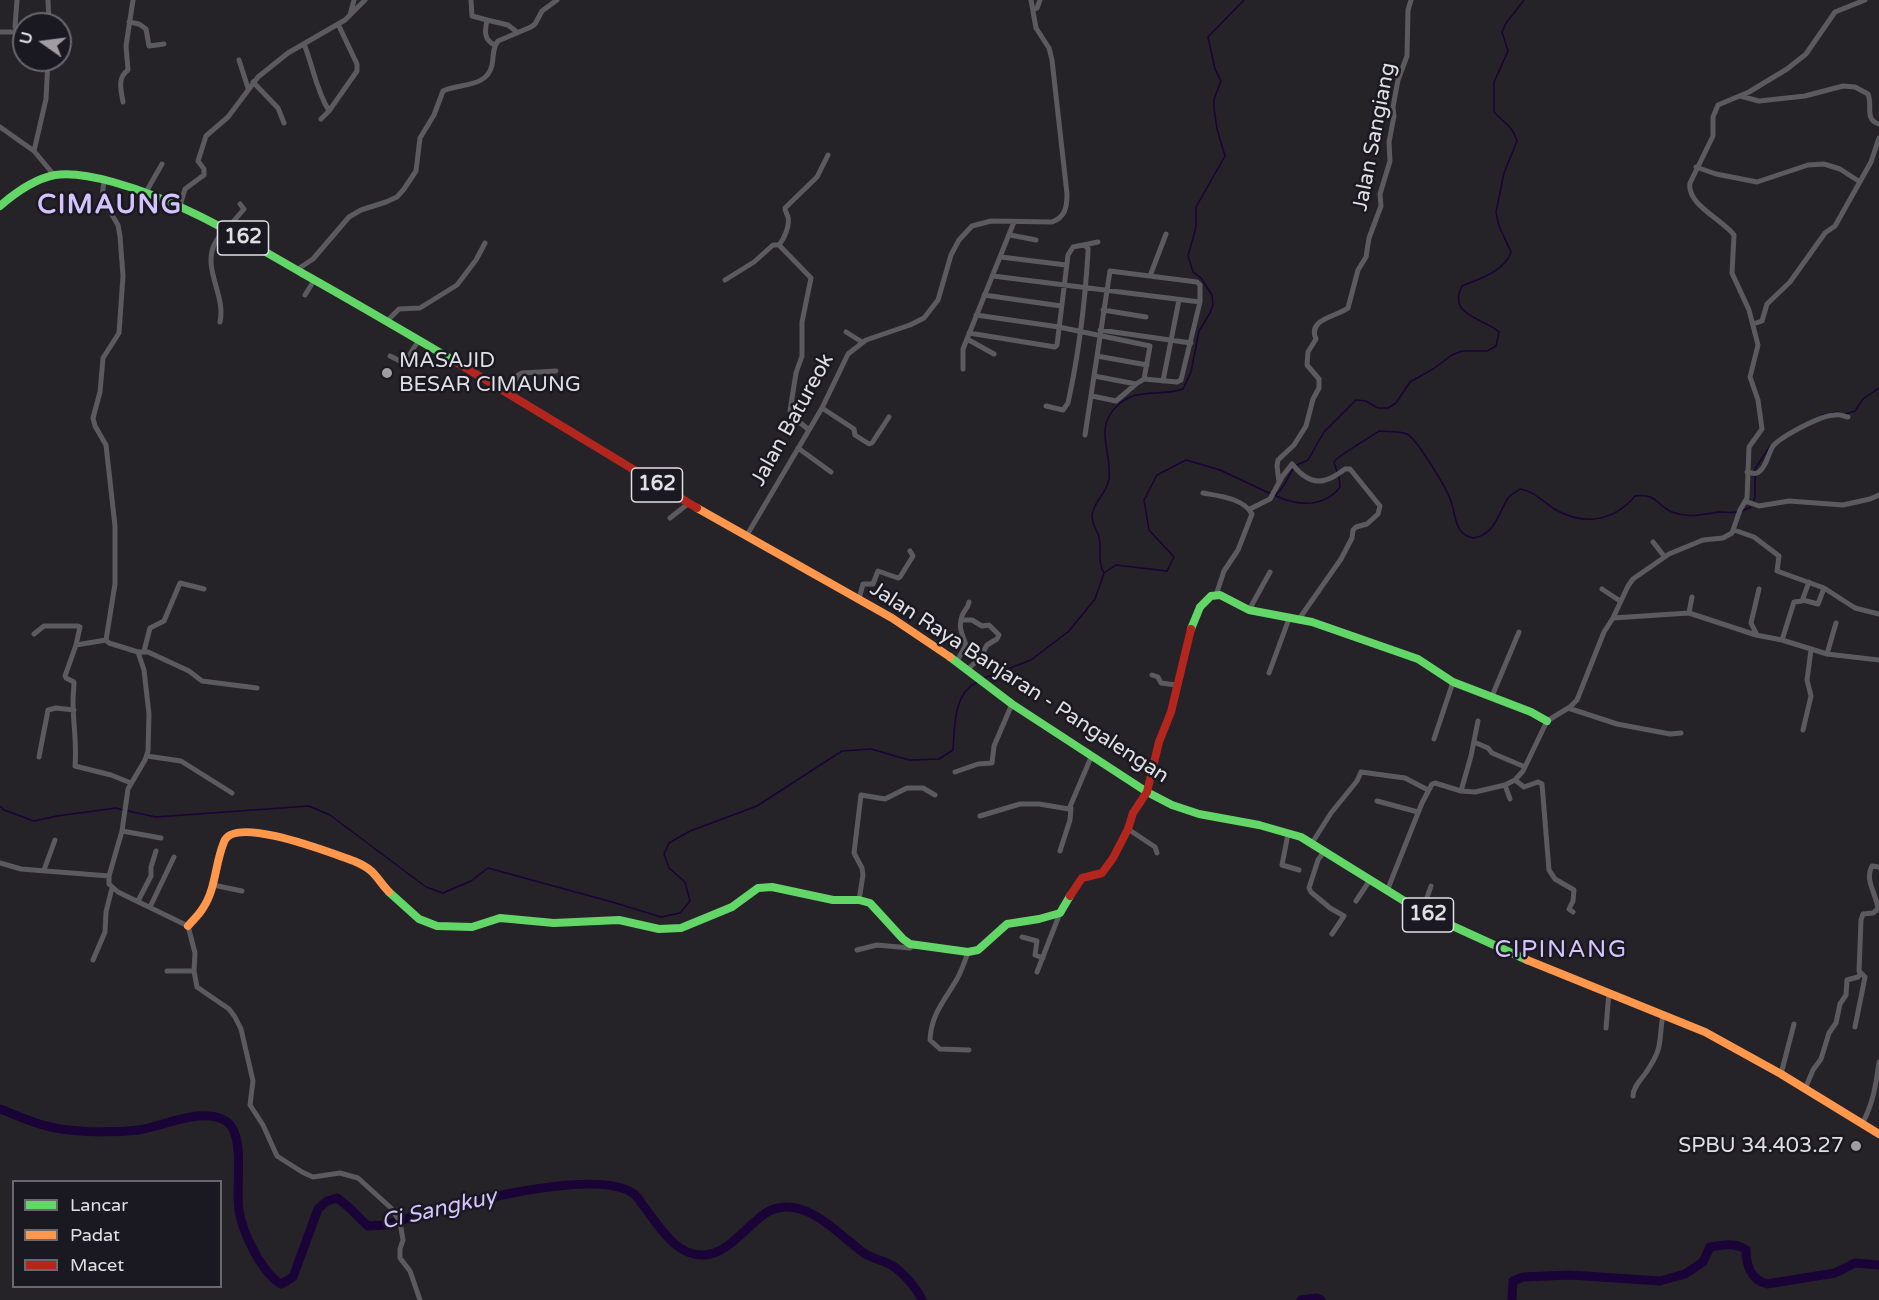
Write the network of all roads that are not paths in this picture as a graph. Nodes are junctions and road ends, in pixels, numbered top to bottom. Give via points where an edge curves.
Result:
1 (133, 0) edge
2 (354, 0) edge
3 (365, 0) edge
4 (471, 0) edge
5 (557, 0) edge
6 (1031, 0) edge
7 (1040, 0) edge
8 (1411, 0) edge
9 (1865, 0) edge
10 (1033, 10) junction
11 (349, 16) junction
12 (487, 20) junction
13 (129, 22) junction
14 (338, 24) junction
15 (518, 32) junction
16 (164, 44) dead end
17 (304, 44) junction
18 (495, 45) junction
19 (239, 60) dead end
20 (47, 72) edge
21 (253, 82) junction
22 (248, 88) junction
23 (1740, 96) junction
24 (123, 102) dead end
25 (329, 111) junction
26 (321, 119) dead end
27 (284, 123) dead end
28 (1879, 124) edge
29 (0, 127) edge
30 (1879, 138) edge
31 (34, 151) junction
32 (828, 155) dead end
33 (162, 164) dead end
34 (1696, 167) junction
35 (54, 175) junction
36 (104, 180) junction
37 (1860, 182) junction
38 (145, 192) junction
39 (2, 201) edge
40 (240, 204) dead end
41 (180, 206) junction
42 (1014, 222) junction
43 (226, 229) junction
44 (1166, 234) dead end
45 (1010, 235) junction
46 (1036, 240) dead end
47 (1098, 242) dead end
48 (485, 243) dead end
49 (779, 245) junction
50 (1084, 245) junction
51 (1001, 257) junction
52 (1066, 265) junction
53 (298, 269) junction
54 (993, 276) junction
55 (1150, 276) junction
56 (315, 279) junction
57 (725, 280) dead end
58 (1064, 285) junction
59 (1086, 287) junction
60 (1106, 290) junction
61 (305, 295) dead end
62 (984, 296) junction
63 (1179, 300) junction
64 (1200, 302) junction
65 (1062, 306) junction
66 (1103, 310) junction
67 (976, 315) junction
68 (1146, 317) dead end
69 (387, 321) junction
70 (220, 322) dead end
71 (1753, 324) junction
72 (1059, 327) junction
73 (1082, 331) junction
74 (846, 332) dead end
75 (1100, 332) junction
76 (968, 336) junction
77 (419, 340) junction
78 (1172, 341) junction
79 (862, 342) junction
80 (1191, 344) junction
81 (994, 354) dead end
82 (390, 356) dead end
83 (1097, 356) junction
84 (1147, 365) junction
85 (963, 369) dead end
86 (556, 371) dead end
87 (1095, 376) junction
88 (1144, 380) junction
89 (1163, 381) junction
90 (1136, 384) junction
91 (509, 393) junction
92 (1092, 396) junction
93 (1046, 406) dead end
94 (822, 408) junction
95 (889, 417) dead end
96 (1848, 417) dead end
97 (809, 430) junction
98 (1085, 435) dead end
99 (798, 448) junction
100 (831, 472) dead end
101 (1752, 473) junction
102 (1279, 482) junction
103 (1203, 493) dead end
104 (1879, 495) edge
105 (1747, 502) junction
106 (689, 503) junction
107 (1250, 509) junction
108 (670, 518) dead end
109 (1734, 530) junction
110 (747, 535) junction
111 (1653, 542) dead end
112 (910, 551) dead end
113 (1664, 556) junction
114 (1270, 572) dead end
115 (1809, 582) junction
116 (1824, 588) junction
117 (204, 589) dead end
118 (1602, 589) dead end
119 (1759, 589) dead end
120 (1216, 595) junction
121 (1692, 597) dead end
122 (859, 599) junction
123 (1803, 600) junction
124 (1620, 601) junction
125 (969, 602) dead end
126 (1249, 610) junction
127 (1689, 613) junction
128 (1879, 614) edge
129 (1290, 616) junction
130 (1613, 618) junction
131 (1299, 619) junction
132 (962, 620) junction
133 (1836, 623) dead end
134 (1519, 632) dead end
135 (34, 634) dead end
136 (1757, 635) junction
137 (105, 640) junction
138 (1782, 640) junction
139 (76, 645) junction
140 (1811, 650) junction
141 (141, 651) junction
142 (1827, 654) junction
143 (1879, 660) edge
144 (957, 662) junction
145 (967, 670) junction
146 (1269, 673) dead end
147 (1152, 675) dead end
148 (1454, 681) junction
149 (1176, 685) junction
150 (257, 688) dead end
151 (1492, 696) junction
152 (1012, 704) junction
153 (1568, 708) junction
154 (74, 710) junction
155 (1478, 721) dead end
156 (1547, 721) junction
157 (1803, 730) dead end
158 (1682, 733) dead end
159 (1434, 739) dead end
160 (1474, 742) junction
161 (1092, 755) junction
162 (147, 756) junction
163 (39, 757) dead end
164 (1525, 767) junction
165 (955, 772) dead end
166 (1515, 780) junction
167 (130, 783) junction
168 (1505, 785) junction
169 (1428, 789) junction
170 (1461, 791) junction
171 (1148, 792) junction
172 (232, 793) dead end
173 (935, 795) dead end
174 (1510, 799) dead end
175 (1377, 801) dead end
176 (1071, 808) junction
177 (1418, 812) junction
178 (980, 816) dead end
179 (1128, 829) junction
180 (122, 831) junction
181 (1288, 834) junction
182 (161, 838) dead end
183 (55, 840) dead end
184 (1312, 843) junction
185 (156, 850) dead end
186 (1325, 850) junction
187 (1060, 851) dead end
188 (1157, 853) dead end
189 (174, 857) dead end
190 (0, 863) edge
191 (1879, 867) edge
192 (44, 870) junction
193 (1299, 870) dead end
194 (109, 876) junction
195 (1370, 880) junction
196 (213, 885) junction
197 (1431, 886) dead end
198 (112, 888) junction
199 (242, 891) dead end
200 (1387, 891) junction
201 (859, 900) junction
202 (138, 901) junction
203 (1356, 901) dead end
204 (150, 907) junction
205 (1422, 912) junction
206 (1573, 912) dead end
207 (1059, 914) junction
208 (188, 926) junction
209 (1332, 934) dead end
210 (1022, 937) dead end
211 (914, 945) junction
212 (857, 950) dead end
213 (968, 952) junction
214 (1043, 958) junction
215 (93, 960) dead end
216 (167, 971) dead end
217 (194, 971) junction
218 (1037, 972) dead end
219 (1860, 974) junction
220 (1609, 992) junction
221 (1663, 1015) junction
222 (1794, 1024) dead end
223 (1856, 1027) dead end
224 (1606, 1028) dead end
225 (969, 1050) dead end
226 (1879, 1062) edge
227 (1781, 1074) junction
228 (1805, 1089) junction
229 (1633, 1096) dead end
230 (1862, 1124) junction
231 (1879, 1134) edge
232 (420, 1300) edge

1 - 13 street
2 - 11 street
3 - 11 street
4 - 12 street via 472,16
5 - 15 street via 542,11 535,24
6 - 10 street, Jalan Batureok
7 - 10 street
8 - 102 street, Jalan Sangiang via 1407,56 1393,107 1390,161 1380,194 1381,206 1348,309 1314,327 1316,339 1306,365 1320,379 1319,388 1302,433 1278,460
9 - 23 street via 1834,12 1806,54
10 - 42 street, Jalan Batureok via 1036,28 1053,60 1067,203 1060,219 1052,222
11 - 14 street
12 - 15 street
12 - 18 street via 485,36
13 - 16 street via 146,28 149,46
13 - 24 street via 128,70 120,81
14 - 17 street
14 - 25 street via 357,71
15 - 18 street
17 - 21 street
17 - 25 street
18 - 53 street via 491,69 480,81 442,93 420,138 416,171 404,189 392,200 349,217 313,259
19 - 22 street
20 - 31 street via 46,99
21 - 22 street
21 - 27 street via 278,108
22 - 41 street via 228,117 206,136 198,161 204,175 185,189
23 - 28 street via 1759,101 1855,87 1868,94 1870,119
23 - 34 street via 1715,109 1715,131
25 - 26 street
29 - 31 street
30 - 37 street
31 - 35 street
32 - 49 street via 817,177 785,208 787,234
33 - 38 street
34 - 37 street via 1757,182 1819,164 1840,169
34 - 71 street via 1689,191 1734,236 1732,273
35 - 36 main road, Jalan Raya Banjaran - Pangalengan / 162
35 - 39 main road, Jalan Raya Banjaran - Pangalengan / 162 via 25,186
36 - 38 main road, Jalan Raya Banjaran - Pangalengan / 162
36 - 137 street via 102,198 119,229 123,276 119,333 103,358 93,418 106,445 115,526 115,584
37 - 71 street via 1835,226 1767,304 1762,321
38 - 41 main road, Jalan Raya Banjaran - Pangalengan / 162
40 - 43 street via 244,209
41 - 43 main road, Jalan Raya Banjaran - Pangalengan / 162
42 - 45 street
42 - 79 street, Jalan Batureok via 991,221 972,226 951,255 938,300 924,318
43 - 53 main road, Jalan Raya Banjaran - Pangalengan / 162
43 - 70 street via 215,244 212,266
44 - 55 street
45 - 46 street
45 - 51 street
47 - 50 street
48 - 69 street via 457,285 420,308 399,309
49 - 57 street via 773,245
49 - 97 street via 811,278 802,322 802,356 790,409 792,416
50 - 52 street via 1072,247
50 - 59 street via 1088,248
51 - 52 street
51 - 54 street
52 - 58 street
53 - 56 main road, Jalan Raya Banjaran - Pangalengan / 162
54 - 58 street
54 - 62 street
55 - 60 street via 1110,271
55 - 64 street via 1197,282
56 - 61 street
56 - 69 main road, Jalan Raya Banjaran - Pangalengan / 162
58 - 59 street
58 - 65 street
59 - 60 street
59 - 73 street
60 - 63 street
60 - 66 street
62 - 65 street
62 - 67 street
63 - 64 street
63 - 78 street
64 - 80 street
65 - 72 street
66 - 68 street
66 - 75 street
67 - 72 street
67 - 76 street
69 - 77 main road, Jalan Raya Banjaran - Pangalengan / 162
71 - 101 street via 1758,345 1750,376 1762,429 1749,447
72 - 73 street
72 - 76 street via 1055,347
73 - 75 street
73 - 93 street via 1067,406 1063,410
74 - 79 street
75 - 78 street
75 - 83 street
75 - 84 street via 1150,346
76 - 81 street
76 - 85 street via 962,355
77 - 82 street via 404,363
77 - 91 main road, Jalan Raya Banjaran - Pangalengan / 162
78 - 80 street
78 - 89 street
79 - 94 street, Jalan Batureok via 843,362
80 - 89 street via 1183,378
83 - 84 street
83 - 87 street
84 - 88 street
86 - 91 street via 522,373
87 - 90 street
87 - 92 street
88 - 89 street
88 - 90 street
90 - 92 street via 1116,401
91 - 106 main road, Jalan Raya Banjaran - Pangalengan / 162
92 - 98 street
94 - 95 street via 870,444
94 - 97 street, Jalan Batureok
96 - 101 street via 1833,415 1788,434 1772,448 1764,466
97 - 99 street, Jalan Batureok
99 - 100 street
99 - 110 street, Jalan Batureok
101 - 105 street
102 - 107 street via 1270,499
102 - 131 street via 1294,466 1304,477 1325,481 1350,469 1380,508 1367,524 1353,530 1341,559
103 - 107 street via 1232,499
104 - 105 street via 1843,505 1789,501 1759,506
105 - 109 street
106 - 108 street
106 - 110 main road, Jalan Raya Banjaran - Pangalengan / 162
107 - 120 street via 1249,525
109 - 113 street via 1723,538 1703,540
109 - 115 street via 1754,537 1779,556 1776,570
110 - 122 main road, Jalan Raya Banjaran - Pangalengan / 162
111 - 113 street
112 - 122 street via 913,556 900,577 878,571 873,584 863,584
113 - 124 street via 1638,574
114 - 126 street
115 - 116 street
115 - 123 street
116 - 123 street via 1818,604
116 - 128 street via 1855,608
117 - 141 street via 180,583 164,621 150,628
118 - 124 street
119 - 136 street via 1751,624
120 - 126 main road
120 - 149 main road via 1205,600 1195,615
121 - 127 street
122 - 144 main road, Jalan Raya Banjaran - Pangalengan / 162
123 - 138 street via 1794,602
124 - 130 street
125 - 132 street
126 - 129 main road
127 - 130 street
127 - 136 street
129 - 131 main road
129 - 146 street
130 - 153 street via 1577,700
131 - 148 main road via 1418,659
132 - 144 street via 959,630 966,645
132 - 145 street via 989,625 999,635
133 - 142 street
134 - 151 street
135 - 139 street via 44,626 78,626
136 - 138 street
137 - 139 street
137 - 141 street
138 - 140 street
139 - 154 street via 65,677 74,682
140 - 142 street
140 - 157 street via 1807,680 1811,696
141 - 150 street via 189,671 202,681
141 - 162 street via 149,714
142 - 143 street
144 - 145 main road, Jalan Raya Banjaran - Pangalengan / 162
145 - 152 main road, Jalan Raya Banjaran - Pangalengan / 162
147 - 149 street via 1161,683
148 - 151 main road
148 - 159 street
149 - 171 main road
151 - 156 main road
152 - 161 main road, Jalan Raya Banjaran - Pangalengan / 162
152 - 165 street via 994,746 992,763
153 - 156 street
153 - 158 street via 1617,724
154 - 163 street via 48,710
154 - 167 street via 75,768
155 - 160 street
156 - 164 street
160 - 164 street
160 - 170 street
161 - 171 main road, Jalan Raya Banjaran - Pangalengan / 162
161 - 176 street
162 - 167 street
162 - 172 street via 181,761
164 - 166 street
166 - 168 street
166 - 206 street via 1524,787 1542,783 1548,864 1555,879 1574,890 1569,908
167 - 180 street
168 - 170 street via 1485,791
168 - 174 street
169 - 170 street via 1435,783
169 - 177 street
169 - 184 street via 1405,778 1362,772
171 - 179 main road via 1133,813
171 - 181 main road, Jalan Raya Banjaran - Pangalengan / 162 via 1199,814
173 - 201 street via 923,788 907,788 885,799 861,795 854,853 862,868
175 - 177 street
176 - 178 street via 1020,804
176 - 187 street
177 - 200 street
179 - 188 street via 1155,847
179 - 207 main road via 1102,873 1082,878
180 - 182 street
180 - 194 street
181 - 184 main road, Jalan Raya Banjaran - Pangalengan / 162
181 - 193 street via 1282,865
183 - 192 street
184 - 186 main road, Jalan Raya Banjaran - Pangalengan / 162
185 - 202 street via 151,876
186 - 195 main road, Jalan Raya Banjaran - Pangalengan / 162
186 - 209 street via 1310,888 1344,917
189 - 204 street
190 - 192 street
191 - 219 street via 1872,866 1870,870 1879,906 1862,916
192 - 194 street
194 - 198 street
195 - 200 main road, Jalan Raya Banjaran - Pangalengan / 162
195 - 203 street
196 - 199 street
196 - 201 main road via 224,840 239,831 292,840 366,866 395,899 419,919 437,926 472,927 500,918 554,923 619,920 659,929 681,928 767,887 833,900
196 - 208 main road via 204,907
197 - 205 street
198 - 202 street
198 - 215 street via 105,932
200 - 205 main road, Jalan Raya Banjaran - Pangalengan / 162
201 - 211 main road via 874,905 903,939
202 - 204 street
204 - 208 street
205 - 220 main road, Jalan Raya Banjaran - Pangalengan / 162
207 - 213 main road via 1007,924 982,948
207 - 214 street
208 - 217 street via 195,953
210 - 214 street via 1038,941 1034,955
211 - 212 street via 877,945
211 - 213 main road
213 - 225 street via 957,980 941,1002 930,1040 940,1050
214 - 218 street
216 - 217 street
217 - 232 street via 200,990 236,1017 253,1081 250,1105 264,1125 276,1156 313,1176 340,1173 358,1178 391,1208 400,1222 400,1258 410,1271
219 - 223 street via 1865,979
219 - 228 street via 1847,980 1838,1018
220 - 221 main road, Jalan Raya Banjaran - Pangalengan / 162
220 - 224 street
221 - 227 main road, Jalan Raya Banjaran - Pangalengan / 162 via 1705,1032
221 - 229 street via 1659,1051 1634,1088
222 - 227 street
226 - 230 street via 1874,1094
227 - 228 main road, Jalan Raya Banjaran - Pangalengan / 162
228 - 230 main road, Jalan Raya Banjaran - Pangalengan / 162
230 - 231 main road, Jalan Raya Banjaran - Pangalengan / 162

